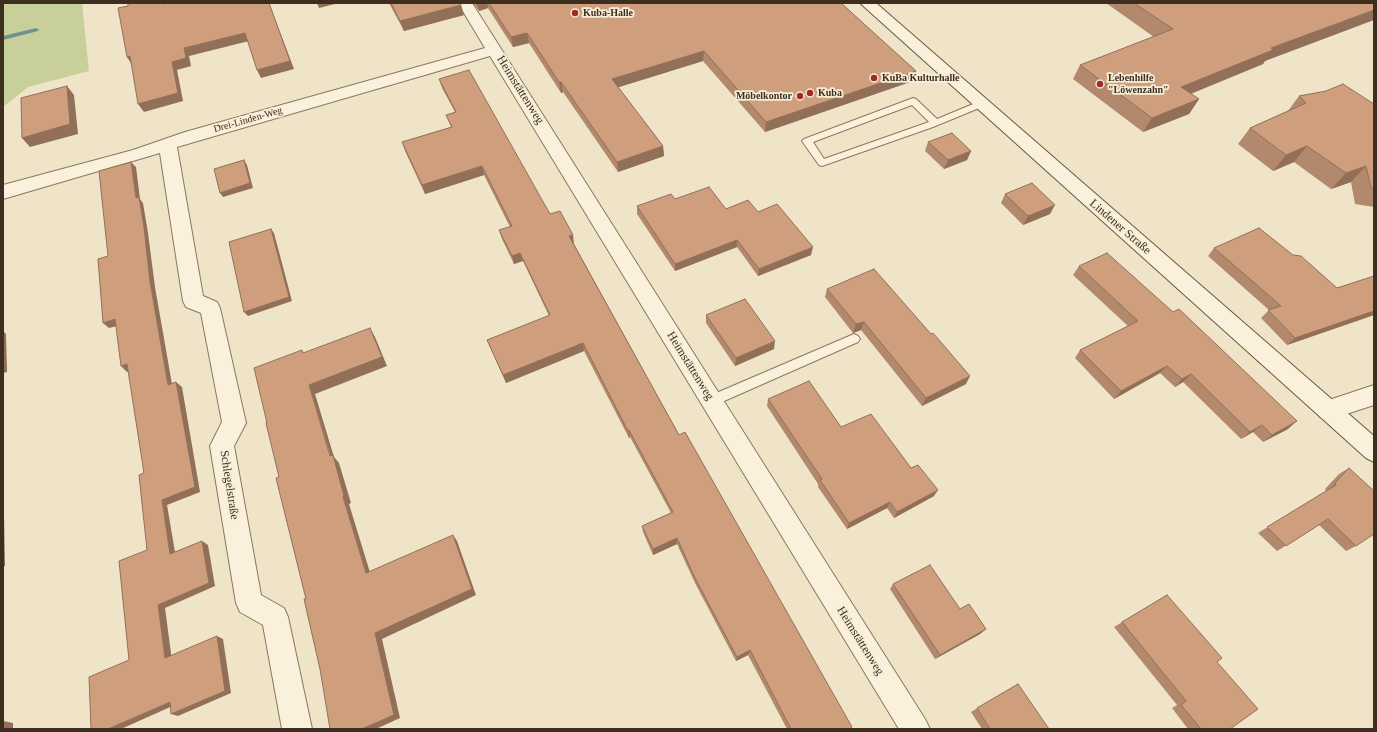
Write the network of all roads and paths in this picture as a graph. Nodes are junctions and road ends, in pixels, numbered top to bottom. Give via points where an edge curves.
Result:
1 (465, 3) edge
2 (867, 3) edge
3 (494, 50) junction
4 (981, 104) junction
5 (935, 122) junction
6 (168, 145) junction
7 (3, 192) edge
8 (854, 339) dead end
9 (1374, 395) edge
10 (711, 401) junction
11 (1328, 410) junction
12 (1374, 451) edge
13 (298, 729) edge
14 (914, 729) edge

1 - 3 street, Heimstättenweg
2 - 4 street, Lindener Straße
3 - 6 street, Drei-Linden-Weg via 191,136
3 - 10 street, Heimstättenweg
4 - 5 lane
4 - 11 street, Lindener Straße
5 - 5 lane via 822,163 807,141 913,101
6 - 7 street, Drei-Linden-Weg
6 - 13 street, Schlegelstraße via 193,301 210,308 234,423 222,446 249,603 275,617
8 - 10 lane
9 - 11 street
10 - 14 street, Heimstättenweg
11 - 12 street, Lindener Straße

